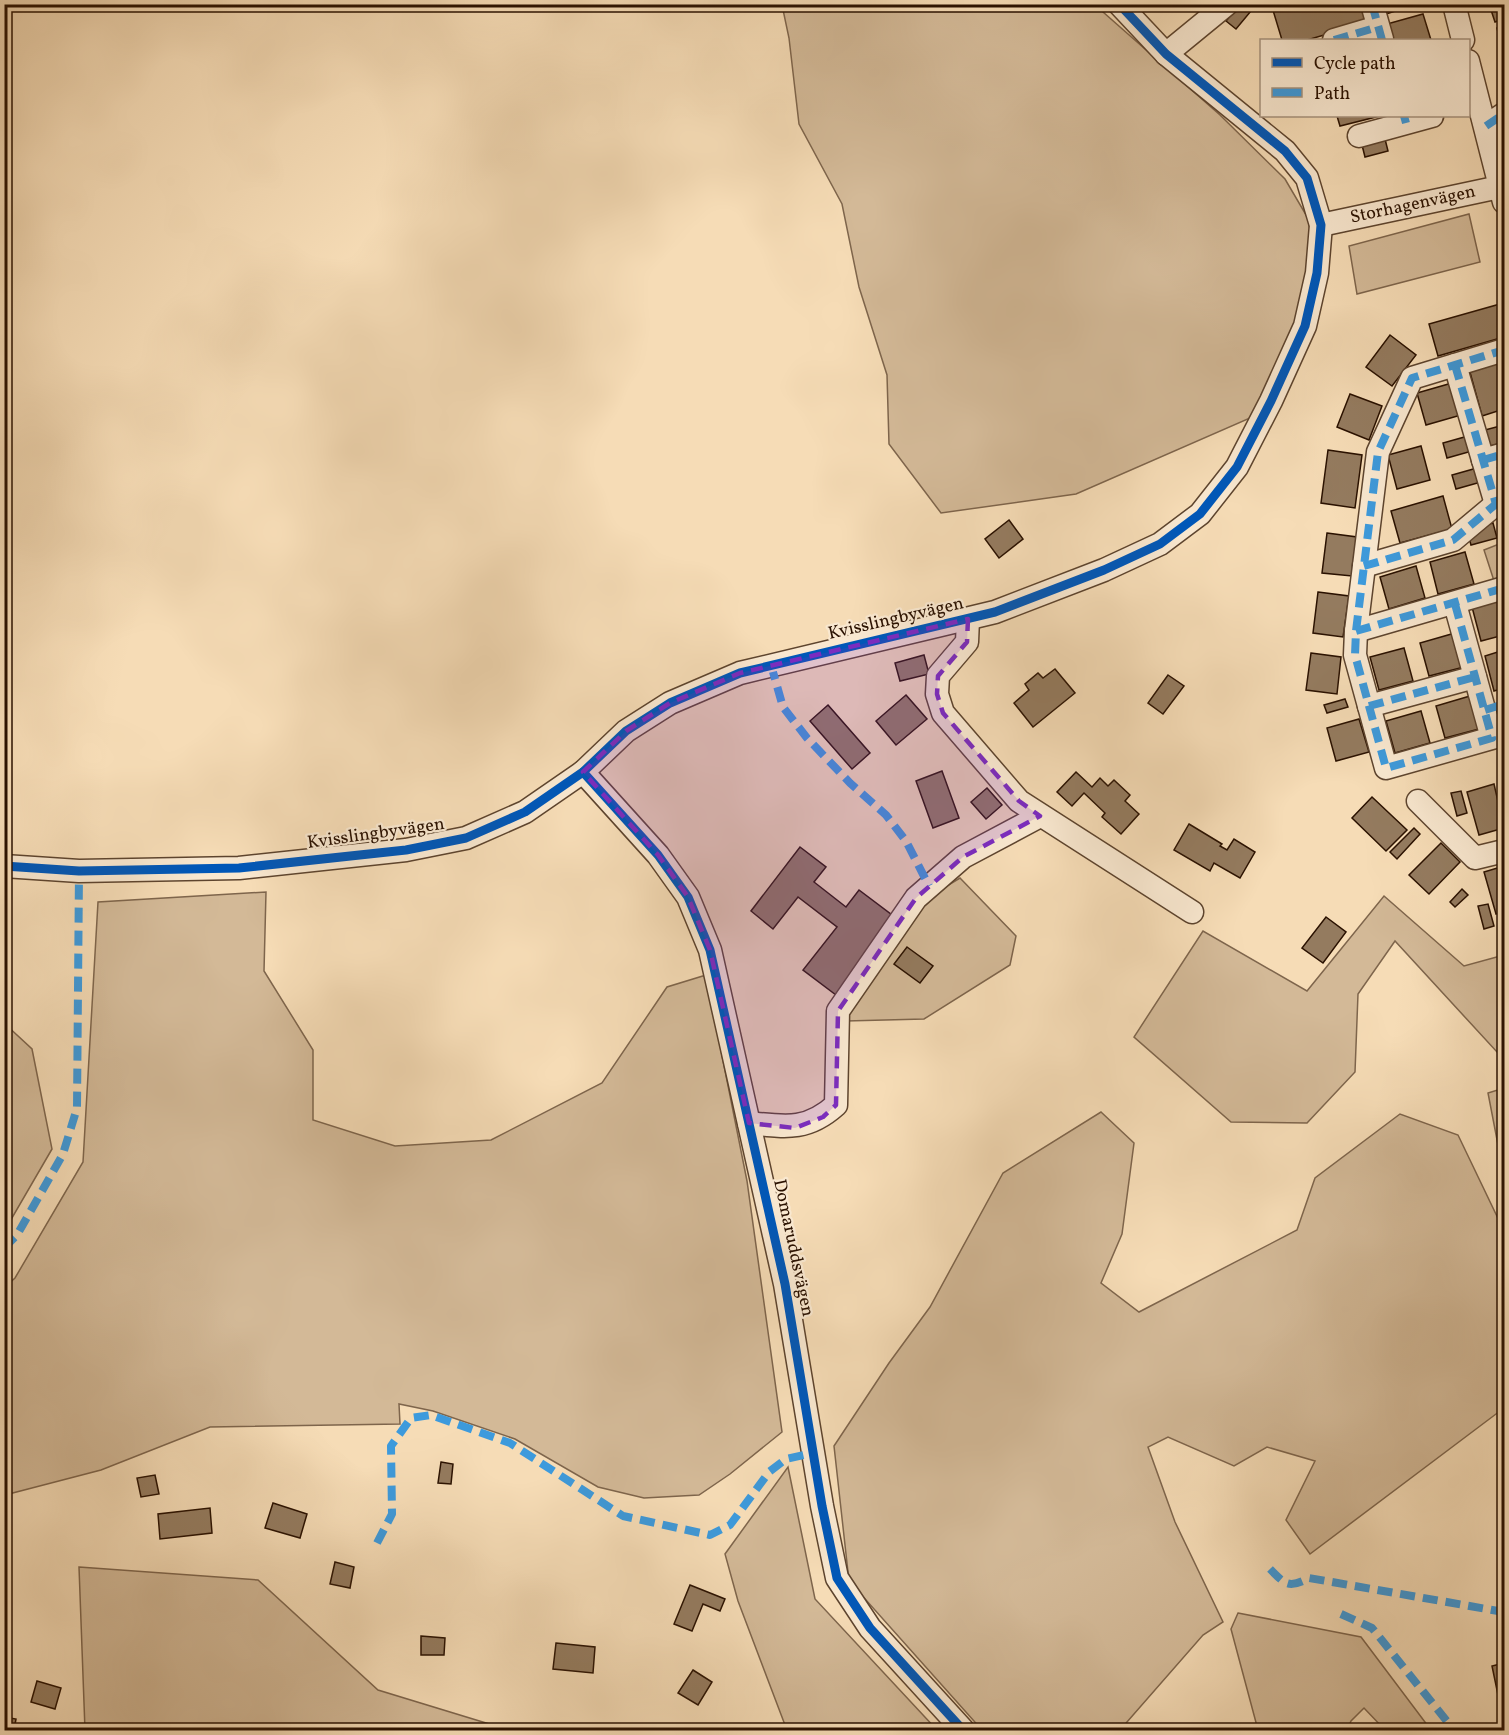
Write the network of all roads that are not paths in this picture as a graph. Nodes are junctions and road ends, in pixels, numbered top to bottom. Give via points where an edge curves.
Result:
1 (1119, 4) edge
2 (1227, 4) edge
3 (1372, 4) edge
4 (1454, 4) edge
5 (1380, 34) edge
6 (1342, 39) edge
7 (1463, 39) edge
8 (1166, 54) junction
9 (1470, 75) edge
10 (1474, 104) edge
11 (1504, 114) edge
12 (1423, 117) edge
13 (1405, 119) edge
14 (1485, 126) junction
15 (1359, 136) dead end
16 (1503, 190) edge
17 (1321, 225) junction
18 (1504, 350) edge
19 (1455, 365) junction
20 (1504, 454) edge
21 (1483, 460) junction
22 (1500, 503) edge
23 (1364, 566) junction
24 (1504, 588) edge
25 (1455, 604) junction
26 (968, 619) junction
27 (1356, 631) junction
28 (1475, 676) junction
29 (1369, 706) junction
30 (1495, 707) edge
31 (583, 772) junction
32 (1418, 801) dead end
33 (1040, 816) junction
34 (1504, 851) edge
35 (4, 866) edge
36 (1192, 912) dead end
37 (749, 1123) junction
38 (963, 1731) edge

1 - 8 street, Kvisslingbyvägen
2 - 8 street
3 - 5 street
4 - 7 street
5 - 6 street
8 - 17 street, Kvisslingbyvägen via 1286,151 1307,178
9 - 10 street
10 - 14 street
11 - 14 street
12 - 13 street
13 - 15 street
14 - 16 street
16 - 17 street, Storhagenvägen via 1490,189
17 - 26 street, Kvisslingbyvägen via 1317,273 1305,327 1237,467 1200,514 1160,544 1104,570
18 - 19 street
19 - 21 street
19 - 23 street via 1412,378 1378,452
20 - 21 street
21 - 22 street
22 - 23 street via 1453,540
23 - 27 street
24 - 25 street
25 - 27 street
25 - 28 street
26 - 31 street, Kvisslingbyvägen via 740,673 670,703 626,731
26 - 33 street, Kvisslingbyvägen via 967,642 938,676 937,694 944,713 1019,801
27 - 29 street via 1354,655
28 - 29 street
28 - 30 street
29 - 30 street via 1386,768 1492,738
31 - 35 street, Kvisslingbyvägen via 525,812 466,838 406,850 239,868 79,871
31 - 37 street, Domaruddsvägen via 658,855 688,897 710,950
32 - 34 street via 1475,858
33 - 36 street, Kvisslingbyvägen
33 - 37 street via 963,857 916,898 838,1011 836,1105 823,1117 795,1128
37 - 38 street, Domaruddsvägen via 785,1284 837,1578 870,1628

